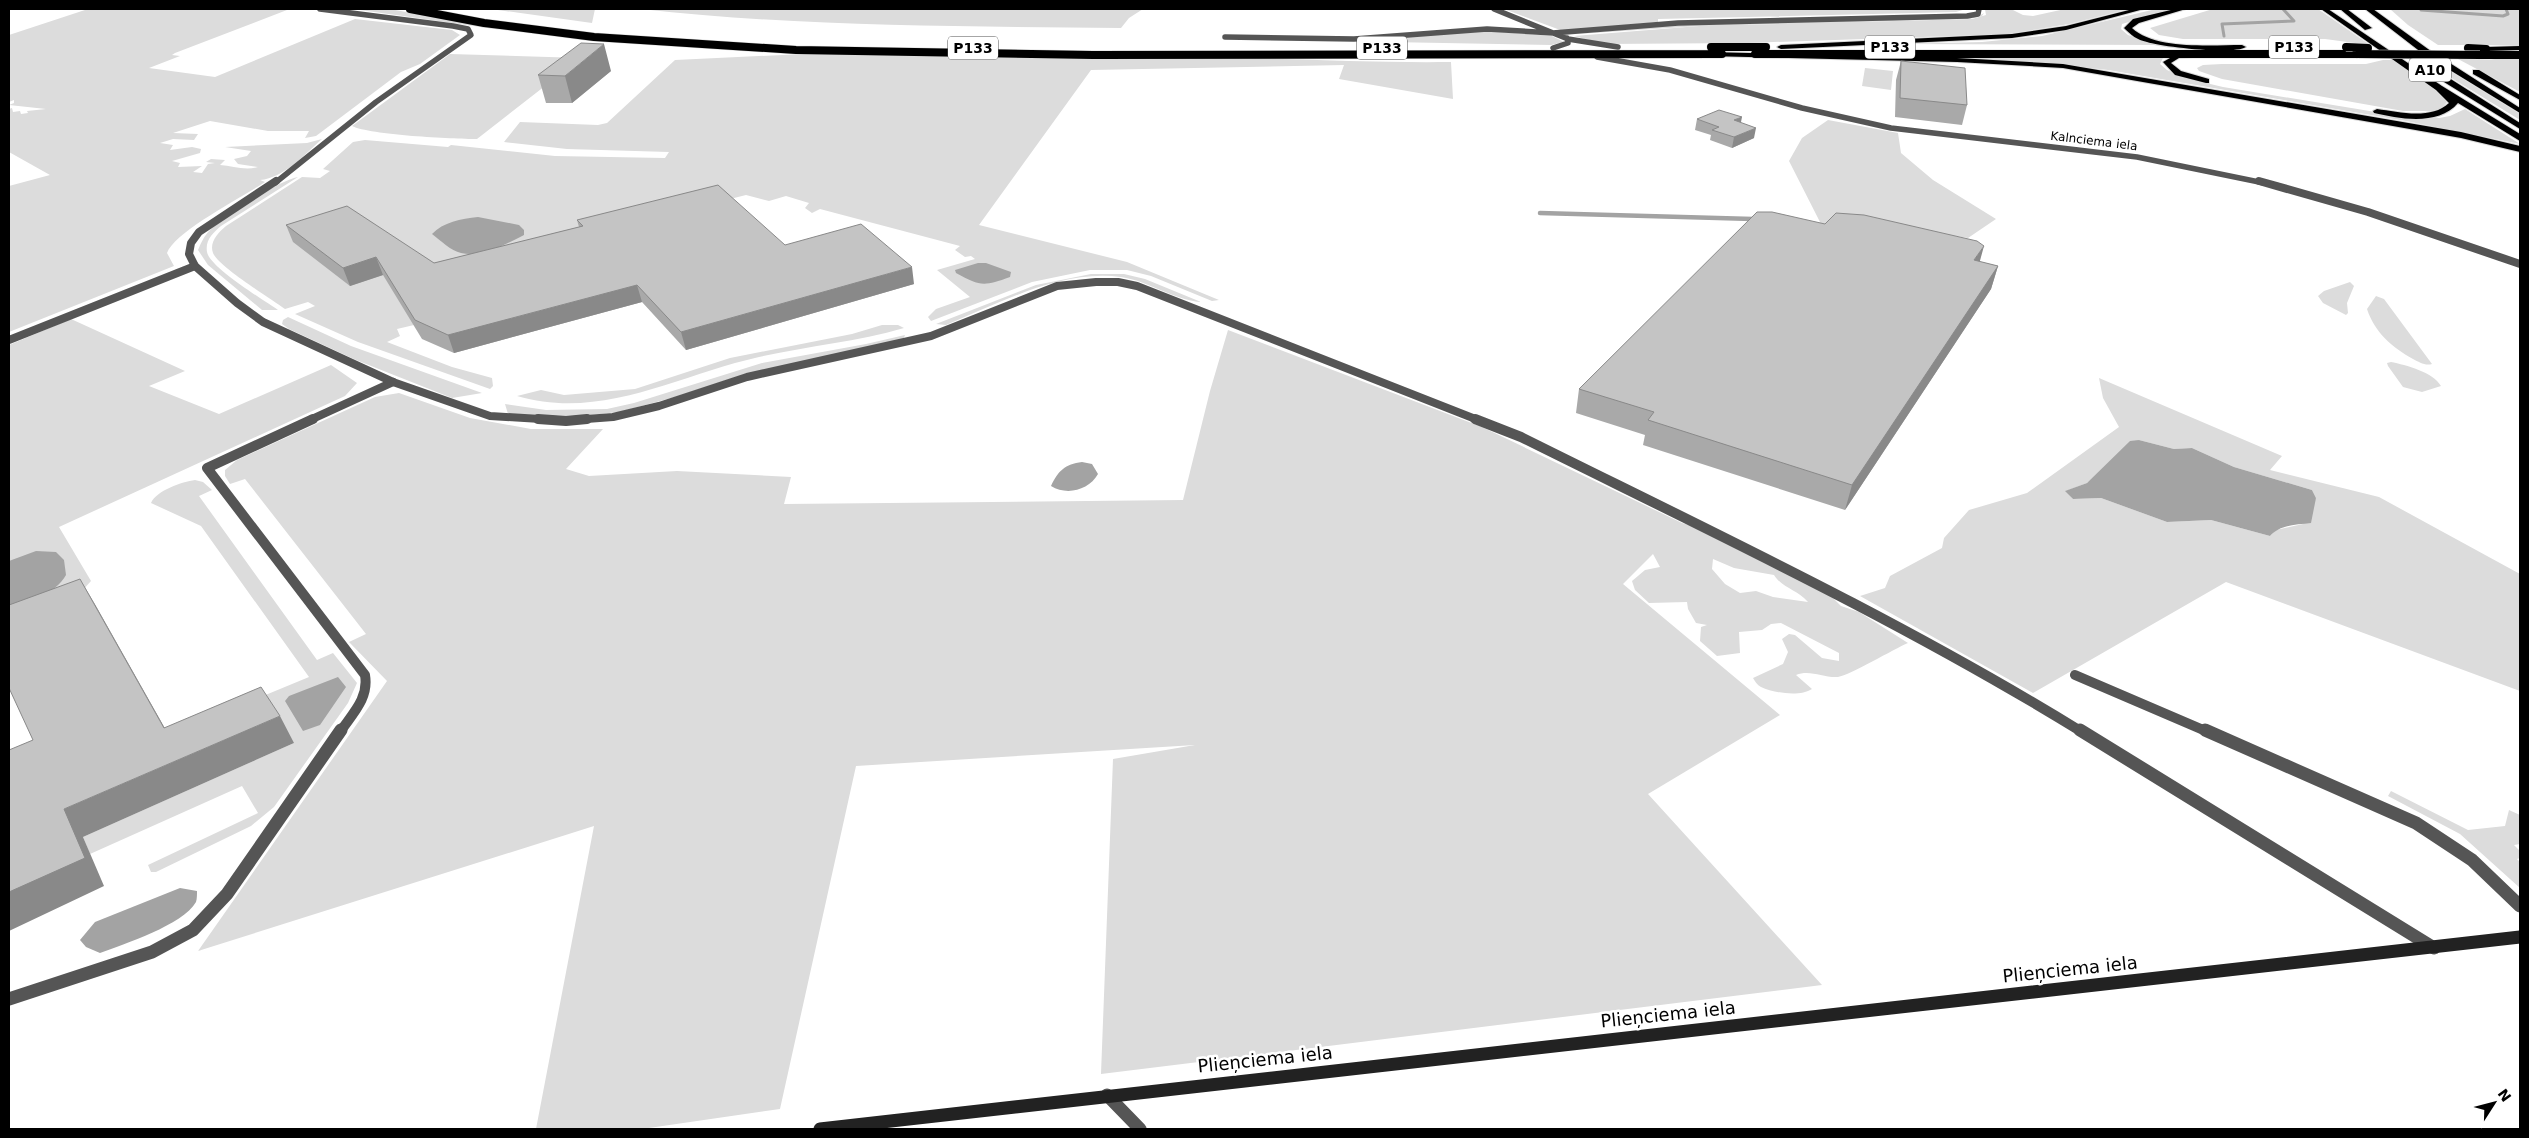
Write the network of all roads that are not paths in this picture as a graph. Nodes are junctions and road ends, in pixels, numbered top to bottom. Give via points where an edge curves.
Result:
1 (320, 9) edge
2 (410, 9) edge
3 (452, 9) edge
4 (1494, 9) edge
5 (1979, 9) edge
6 (2140, 9) edge
7 (2182, 9) edge
8 (2324, 9) edge
9 (2343, 9) edge
10 (2369, 9) edge
11 (2384, 10) edge
12 (1554, 33) junction
13 (1225, 37) dead end
14 (1567, 38) junction
15 (1618, 47) junction
16 (1781, 47) junction
17 (2242, 47) junction
18 (1553, 48) junction
19 (2486, 49) joint
20 (2520, 49) edge
21 (2219, 53) junction
22 (1570, 54) junction
23 (1648, 54) junction
24 (1709, 54) junction
25 (2520, 55) edge
26 (1659, 66) junction
27 (2439, 88) junction
28 (2520, 97) edge
29 (2520, 111) edge
30 (2520, 127) edge
31 (2520, 138) edge
32 (2520, 149) edge
33 (2520, 264) edge
34 (195, 266) junction
35 (9, 340) edge
36 (393, 382) junction
37 (2075, 675) dead end
38 (2520, 906) edge
39 (2520, 937) edge
40 (2434, 948) junction
41 (9, 999) edge
42 (1107, 1096) junction
43 (820, 1129) edge
44 (1140, 1129) edge

1 - 34 street via 464,28 471,32 471,36 376,102 286,175 199,232 190,243 189,254
2 - 22 main road, P133 via 484,23 594,37 796,50 1029,54
3 - 18 main road, P133 via 604,32 812,45 1041,49
4 - 12 street
5 - 12 street via 1978,14 1967,16 1694,23
6 - 16 highway via 2066,28 2012,36
7 - 17 highway via 2136,21 2128,28 2140,37 2169,44
8 - 27 highway
9 - 30 highway, A10 via 2401,52
10 - 29 highway, A10 via 2425,51
11 - 28 highway via 2441,52
12 - 13 street via 1487,29 1354,39
12 - 14 street
14 - 15 street
14 - 18 street via 1568,43
15 - 16 main road, P133
15 - 18 main road, P133
16 - 17 main road, P133
17 - 19 main road, P133, bridge
19 - 20 highway
21 - 24 main road, P133
21 - 25 main road, P133, bridge
21 - 27 highway via 2177,56 2167,64 2184,75 2220,84 2407,115 2431,115 2450,109 2454,103
22 - 23 main road, P133
22 - 26 street, Kalnciema iela
23 - 24 main road, P133
23 - 26 street, Kalnciema iela via 1641,57
24 - 32 highway via 2063,66 2452,133
26 - 33 street, Kalnciema iela via 1787,104 1876,126 2104,152 2255,180 2309,194
27 - 31 highway
34 - 35 street
34 - 36 street via 263,322
36 - 40 street via 490,416 566,421 613,417 659,406 747,377 932,336 1057,286 1118,282 1138,286 1522,437 1838,594 2022,695
36 - 41 street via 207,468 365,675 367,687 362,700 227,894 193,930 152,952
37 - 38 street via 2410,820 2459,850
39 - 40 main road, Plieņciema iela
40 - 42 main road, Plieņciema iela
42 - 43 main road, Plieņciema iela
42 - 44 street

